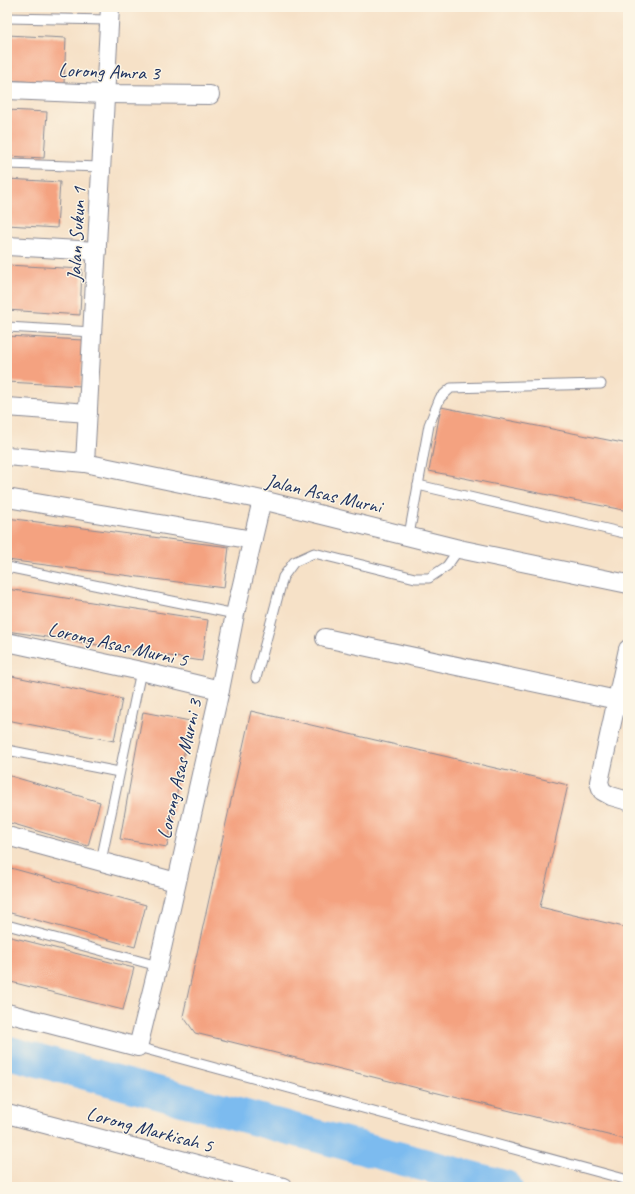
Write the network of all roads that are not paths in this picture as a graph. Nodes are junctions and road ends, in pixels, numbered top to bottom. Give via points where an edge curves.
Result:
1 (110, 14) edge
2 (7, 18) edge
3 (7, 90) edge
4 (105, 94) junction
5 (210, 95) dead end
6 (7, 164) edge
7 (101, 168) junction
8 (7, 246) edge
9 (97, 251) junction
10 (7, 327) edge
11 (92, 332) junction
12 (601, 384) dead end
13 (7, 407) edge
14 (88, 413) junction
15 (7, 456) edge
16 (86, 463) junction
17 (418, 485) junction
18 (7, 498) edge
19 (262, 500) junction
20 (628, 534) edge
21 (409, 535) junction
22 (253, 540) junction
23 (459, 549) junction
24 (7, 567) edge
25 (628, 584) edge
26 (235, 614) junction
27 (324, 638) dead end
28 (7, 642) edge
29 (628, 649) edge
30 (141, 671) junction
31 (256, 678) dead end
32 (220, 690) junction
33 (617, 700) junction
34 (7, 750) edge
35 (119, 772) junction
36 (628, 801) edge
37 (7, 836) edge
38 (101, 861) junction
39 (176, 882) junction
40 (7, 925) edge
41 (158, 966) junction
42 (7, 1013) edge
43 (138, 1047) junction
44 (7, 1114) edge
45 (628, 1180) edge
46 (282, 1187) edge

1 - 2 lane
1 - 4 street, Jalan Sukun 1
3 - 4 street, Lorong Amra 3
4 - 5 street, Lorong Amra 3
4 - 7 street, Jalan Sukun 1
6 - 7 lane
7 - 9 street, Jalan Sukun 1
8 - 9 street
9 - 11 street, Jalan Sukun 1
10 - 11 lane
11 - 14 street, Jalan Sukun 1
12 - 17 lane via 451,388 440,398 429,425
13 - 14 street
14 - 16 street, Jalan Sukun 1
15 - 16 street, Jalan Asas Murni
16 - 19 street, Jalan Asas Murni
17 - 20 lane
17 - 21 lane
18 - 22 street
19 - 21 street, Jalan Asas Murni
19 - 22 street, Lorong Asas Murni 3
21 - 23 street, Jalan Asas Murni
22 - 26 street, Lorong Asas Murni 3
23 - 25 street, Jalan Asas Murni
23 - 31 lane via 447,566 429,578 415,578 314,553 294,562 283,577
24 - 26 lane
26 - 32 street, Lorong Asas Murni 3
27 - 33 street
28 - 30 street, Lorong Asas Murni 5
29 - 33 street
30 - 32 street, Lorong Asas Murni 5
30 - 35 lane
32 - 39 street, Lorong Asas Murni 3
33 - 36 street via 599,782 602,792
34 - 35 lane
35 - 38 lane
37 - 38 street
38 - 39 street
39 - 41 street, Lorong Asas Murni 3
40 - 41 lane
41 - 43 street, Lorong Asas Murni 3
42 - 43 street
43 - 45 lane
44 - 46 street, Lorong Markisah 5

